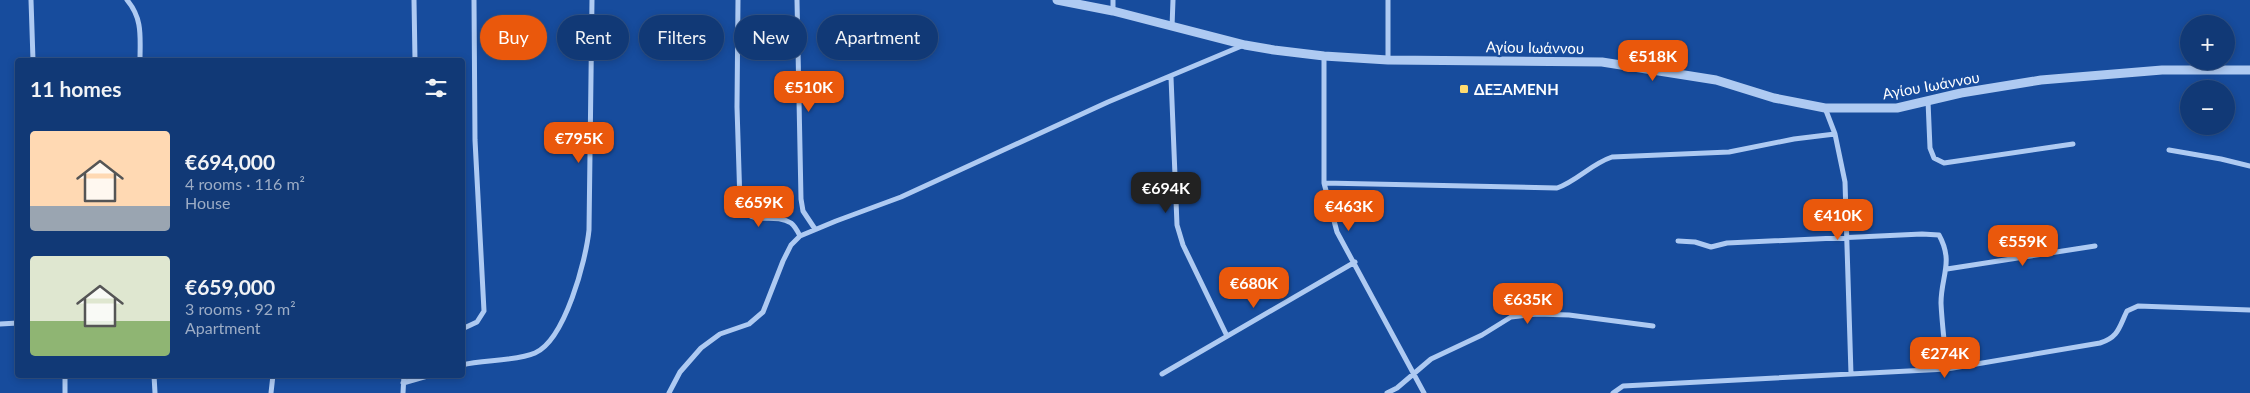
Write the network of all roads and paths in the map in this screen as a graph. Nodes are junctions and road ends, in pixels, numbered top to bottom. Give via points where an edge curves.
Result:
1 (31, 0) edge
2 (127, 0) edge
3 (414, 0) edge
4 (474, 0) edge
5 (592, 0) edge
6 (738, 0) edge
7 (797, 0) edge
8 (1057, 0) edge
9 (1113, 0) edge
10 (1173, 0) edge
11 (1388, 0) edge
12 (1113, 11) junction
13 (1172, 26) junction
14 (1245, 45) junction
15 (1324, 56) junction
16 (33, 58) edge
17 (140, 58) edge
18 (415, 58) edge
19 (1388, 60) junction
20 (2250, 70) edge
21 (1171, 77) junction
22 (1928, 101) junction
23 (1825, 108) junction
24 (1835, 134) junction
25 (2073, 144) dead end
26 (2168, 150) dead end
27 (2250, 166) edge
28 (1324, 183) junction
29 (816, 228) junction
30 (800, 236) junction
31 (1848, 239) junction
32 (1678, 241) dead end
33 (2095, 246) dead end
34 (1355, 262) junction
35 (1947, 269) junction
36 (2250, 310) edge
37 (15, 323) edge
38 (0, 324) edge
39 (1653, 326) dead end
40 (465, 328) edge
41 (1228, 336) junction
42 (465, 365) edge
43 (1947, 369) junction
44 (1413, 373) junction
45 (1162, 374) dead end
46 (1851, 374) junction
47 (65, 378) edge
48 (154, 378) edge
49 (273, 378) edge
50 (404, 378) edge
51 (419, 378) edge
52 (403, 382) junction
53 (65, 393) edge
54 (155, 393) edge
55 (271, 393) edge
56 (403, 393) edge
57 (669, 393) edge
58 (1387, 393) edge
59 (1424, 393) edge
60 (1613, 393) edge

1 - 16 street
2 - 17 street via 136,10 139,22
3 - 18 street
4 - 40 street via 475,140 484,311 477,322
5 - 42 street via 589,230 580,274 559,328 547,344 534,354
6 - 30 street via 740,203 743,212 751,218 779,218 792,224
7 - 29 street via 801,199 803,211
8 - 12 street, Αγίου Ιωάννου
9 - 12 street
10 - 13 street
11 - 19 street
12 - 13 street, Αγίου Ιωάννου
13 - 14 street, Αγίου Ιωάννου
14 - 15 street, Αγίου Ιωάννου
14 - 21 street
15 - 19 street, Αγίου Ιωάννου
15 - 28 street
19 - 23 street, Αγίου Ιωάννου via 1602,62 1716,80 1774,98
20 - 22 street, Αγίου Ιωάννου via 2162,70 2041,80 1961,92
21 - 29 street via 901,197
21 - 41 street via 1177,225 1183,245
22 - 23 street, Αγίου Ιωάννου via 1897,108
22 - 25 street via 1930,148 1934,158 1944,163
23 - 24 street
24 - 28 street via 1728,152 1612,157 1598,162 1557,188
24 - 31 street via 1842,160
26 - 27 street
28 - 34 street via 1337,232
29 - 30 street
30 - 57 street via 783,261 763,312 749,324 720,334 701,348 680,372
31 - 32 street via 1711,246
31 - 35 street via 1939,235 1945,245
31 - 46 street
33 - 35 street
34 - 41 street
34 - 44 street
35 - 43 street via 1942,283
36 - 43 street via 2138,306 2127,311 2111,340
37 - 38 street
39 - 44 street via 1569,315 1511,317 1482,335 1431,358
41 - 45 street
43 - 46 street
44 - 58 street
44 - 59 street
46 - 60 street via 1623,386
47 - 53 street
48 - 54 street
49 - 55 street
50 - 52 street
51 - 52 street
52 - 56 street

